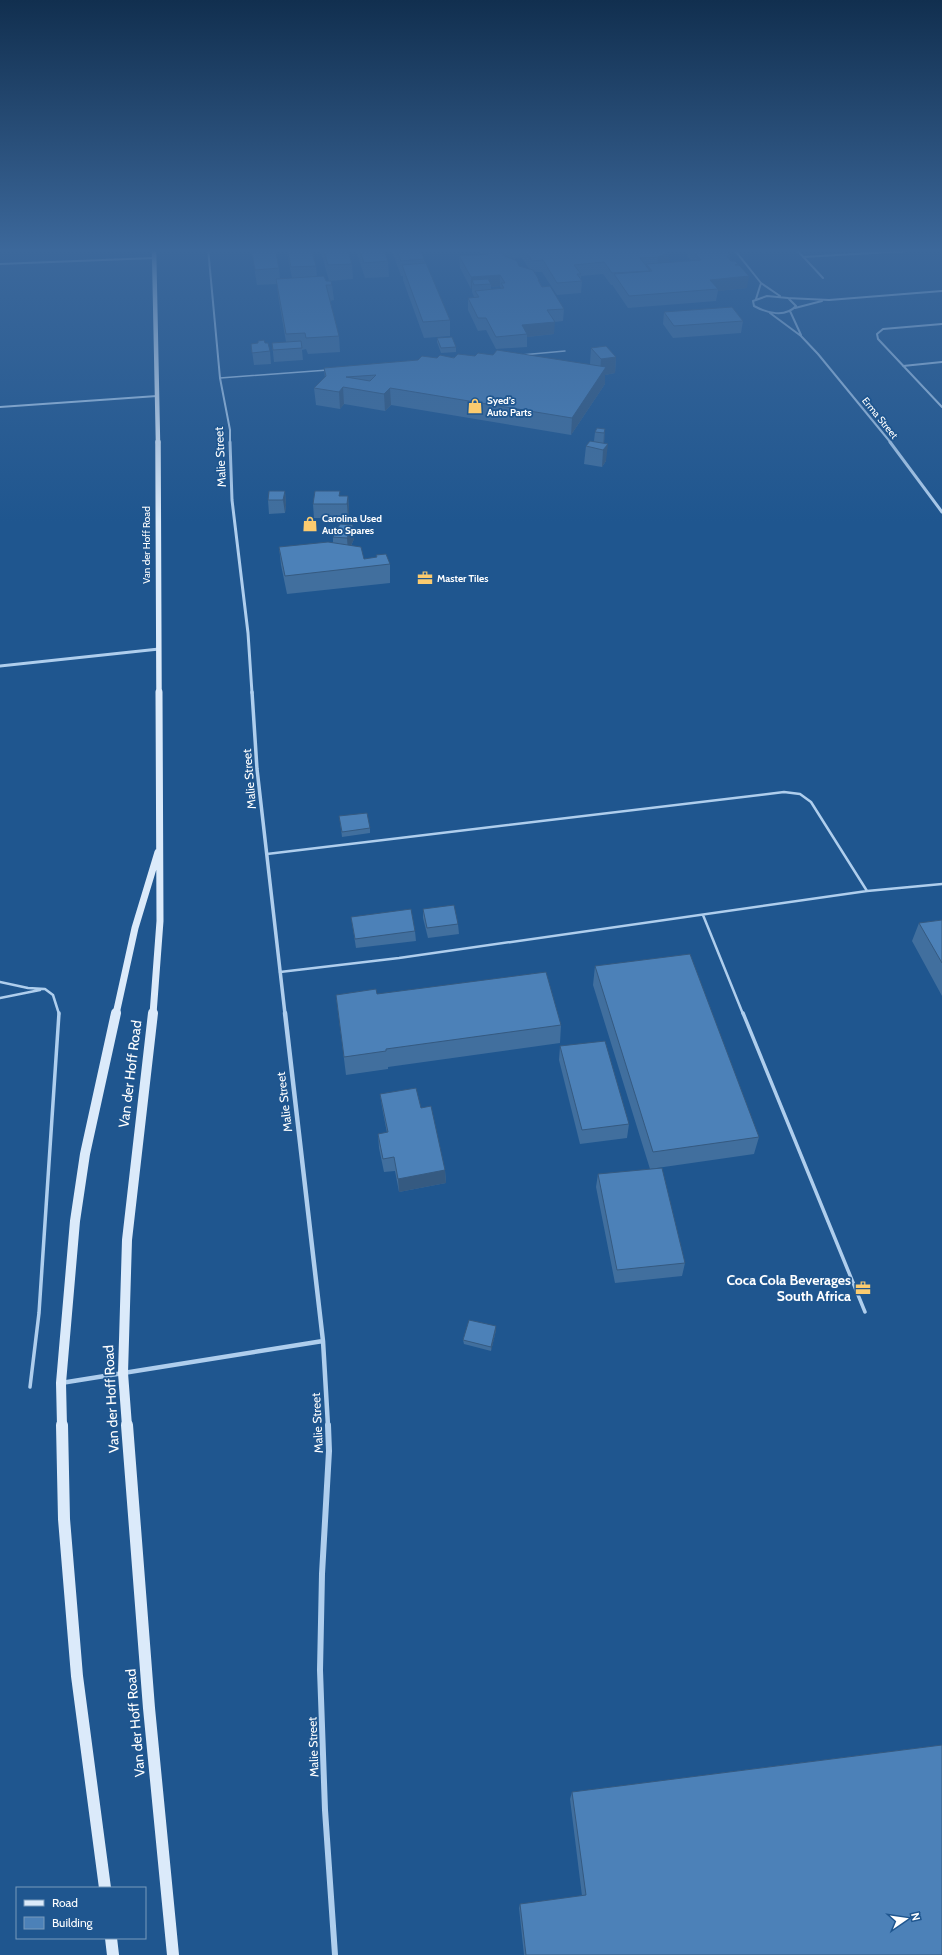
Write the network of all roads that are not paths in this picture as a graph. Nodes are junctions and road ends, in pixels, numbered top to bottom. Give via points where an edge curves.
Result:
1 (156, 339) edge
2 (216, 339) edge
3 (804, 339) edge
4 (878, 339) edge
5 (565, 351) dead end
6 (519, 355) edge
7 (942, 362) edge
8 (903, 366) junction
9 (330, 370) edge
10 (220, 378) junction
11 (157, 396) junction
12 (0, 407) edge
13 (942, 407) edge
14 (942, 512) edge
15 (159, 649) junction
16 (0, 666) edge
17 (161, 842) junction
18 (267, 854) junction
19 (942, 884) edge
20 (867, 892) junction
21 (703, 915) junction
22 (280, 972) junction
23 (0, 982) edge
24 (45, 989) junction
25 (0, 998) edge
26 (865, 1312) dead end
27 (323, 1341) junction
28 (123, 1373) junction
29 (61, 1383) junction
30 (30, 1387) dead end
31 (105, 1887) edge
32 (111, 1939) edge
33 (113, 1955) edge
34 (173, 1955) edge
35 (335, 1955) edge

1 - 11 main road, Van der Hoff Road
2 - 10 street, Malie Street
3 - 14 street, Erma Street via 888,440
4 - 8 street
5 - 6 lane
7 - 8 street
8 - 13 street
9 - 10 lane
10 - 18 street, Malie Street via 230,430 232,500 248,633 257,769
11 - 12 street
11 - 15 main road, Van der Hoff Road
15 - 16 street
15 - 17 main road, Van der Hoff Road
17 - 28 main road, Van der Hoff Road via 160,922 154,1003 127,1240
17 - 29 main road, Van der Hoff Road via 135,928 85,1154 75,1221
18 - 20 lane via 784,792 800,794 811,802
18 - 22 street, Malie Street
19 - 20 lane
20 - 21 lane
21 - 22 lane via 399,958
21 - 26 lane
22 - 27 street, Malie Street
23 - 24 lane
24 - 25 lane
24 - 30 lane via 53,995 59,1014 39,1313
27 - 28 street
27 - 35 street, Malie Street via 329,1451 320,1670 325,1810
28 - 29 street
28 - 34 main road, Van der Hoff Road via 149,1700
29 - 31 main road, Van der Hoff Road via 64,1519 77,1668
32 - 33 main road

